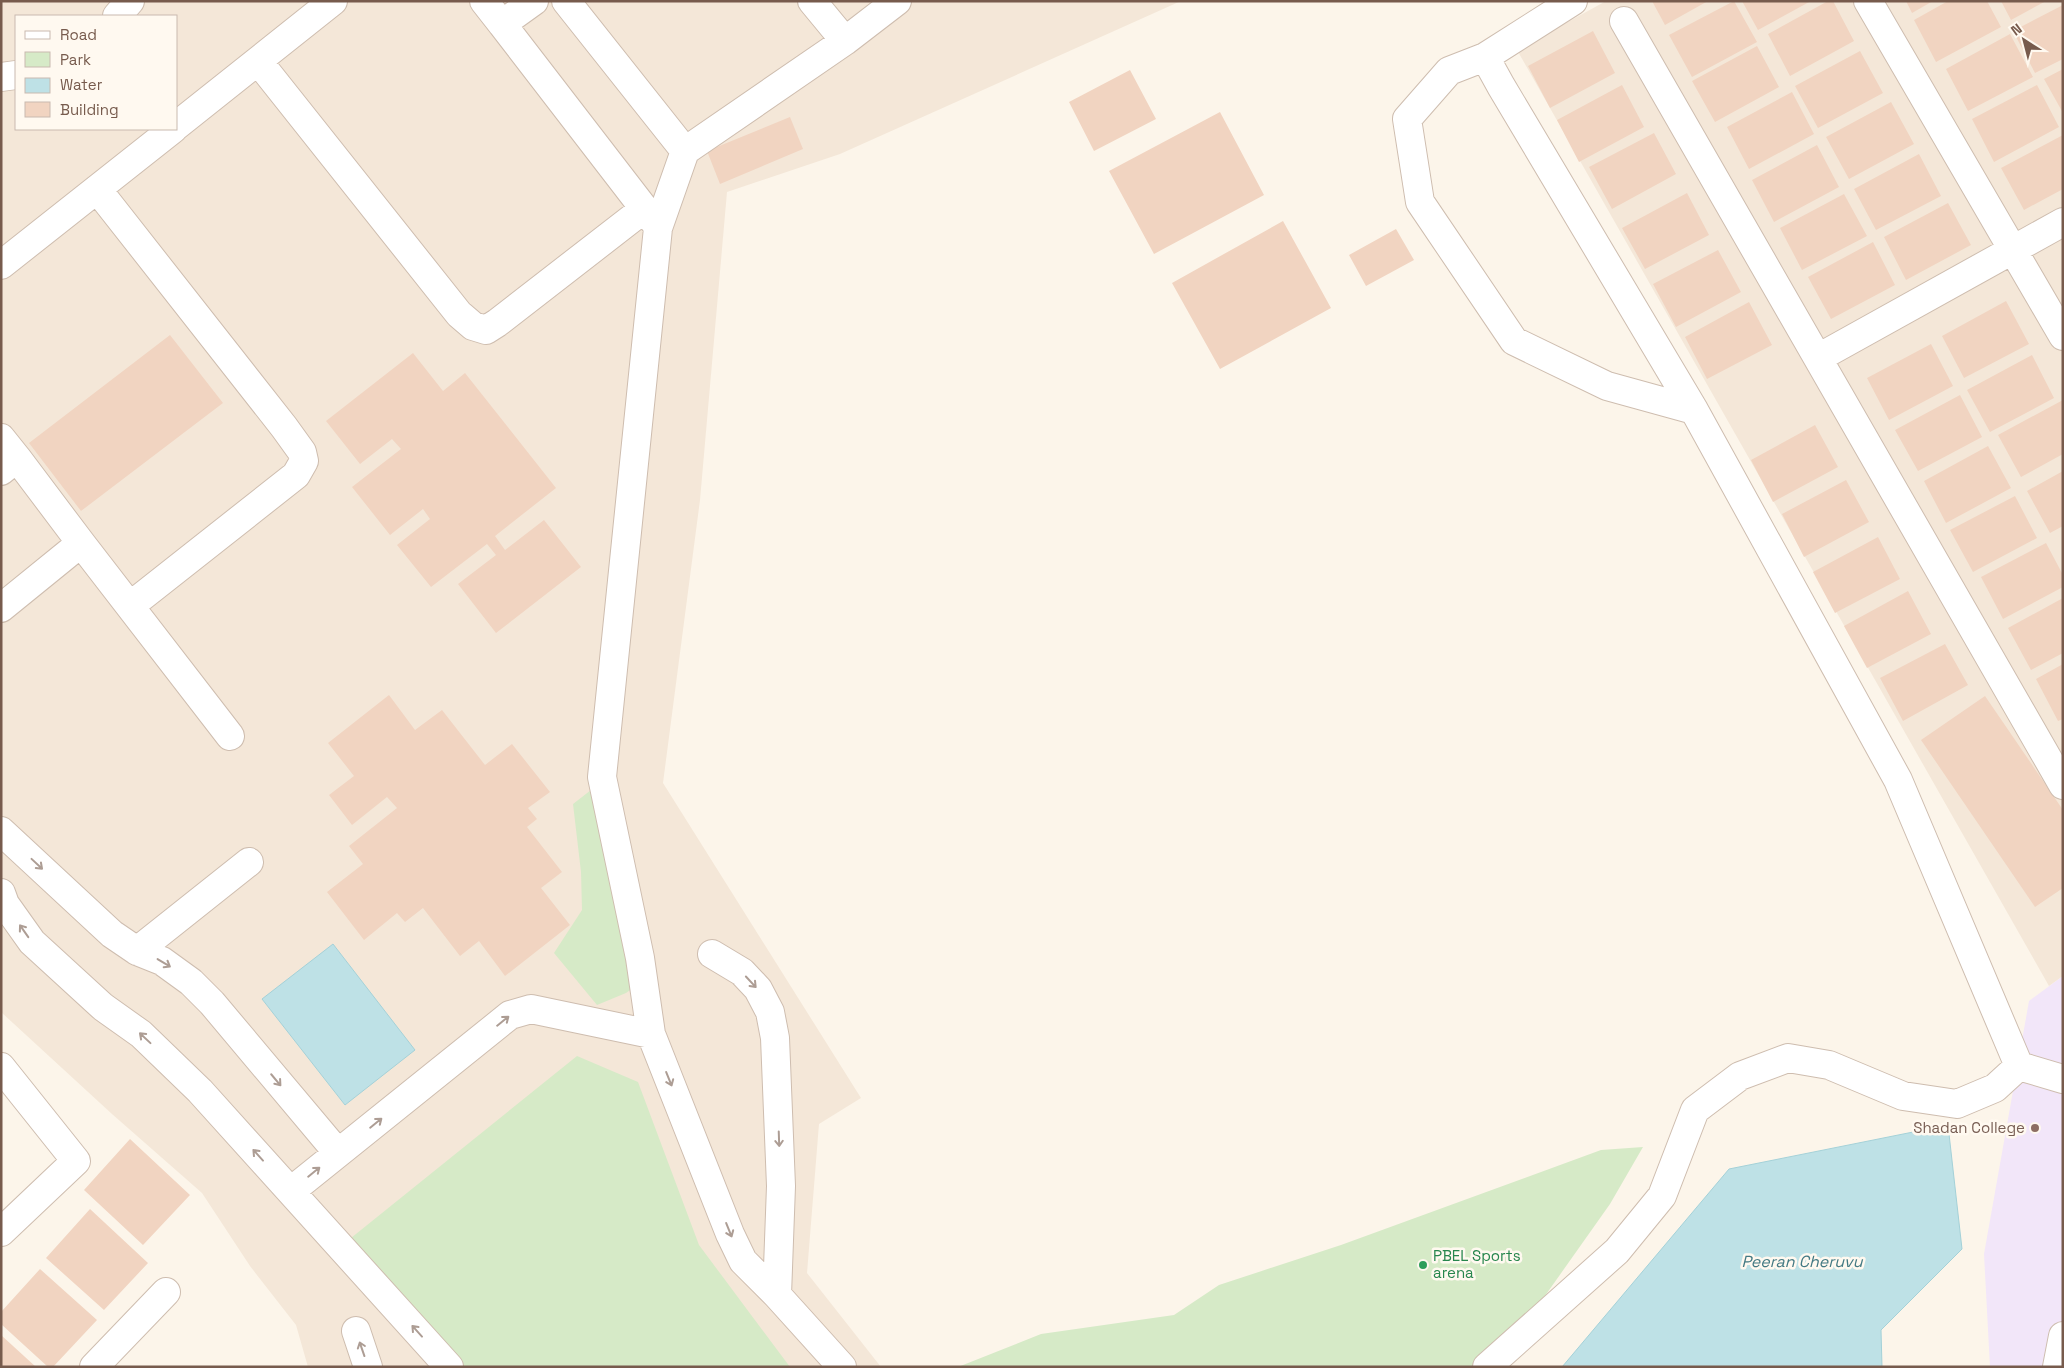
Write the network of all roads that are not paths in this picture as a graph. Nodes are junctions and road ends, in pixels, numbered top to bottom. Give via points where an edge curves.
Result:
1 (130, 1) edge
2 (333, 1) edge
3 (484, 1) edge
4 (534, 1) edge
5 (566, 1) edge
6 (812, 1) edge
7 (897, 1) edge
8 (1573, 1) edge
9 (1868, 1) edge
10 (118, 15) edge
11 (1624, 20) dead end
12 (502, 24) junction
13 (844, 41) junction
14 (1485, 57) junction
15 (258, 60) junction
16 (15, 75) edge
17 (1, 77) edge
18 (178, 124) edge
19 (172, 130) edge
20 (685, 151) junction
21 (97, 189) junction
22 (651, 219) junction
23 (2063, 222) edge
24 (2014, 250) junction
25 (1, 265) edge
26 (2063, 336) edge
27 (1818, 358) junction
28 (1694, 410) junction
29 (7, 456) edge
30 (81, 543) junction
31 (130, 606) junction
32 (1, 608) edge
33 (230, 736) dead end
34 (2063, 785) edge
35 (1, 831) edge
36 (249, 862) dead end
37 (1, 893) edge
38 (137, 951) junction
39 (712, 954) dead end
40 (650, 1034) junction
41 (2019, 1066) junction
42 (1, 1067) edge
43 (2063, 1079) edge
44 (338, 1153) junction
45 (291, 1191) junction
46 (1, 1232) edge
47 (166, 1292) dead end
48 (777, 1295) junction
49 (356, 1331) dead end
50 (2063, 1336) edge
51 (94, 1367) edge
52 (368, 1367) edge
53 (450, 1367) edge
54 (842, 1367) edge
55 (1487, 1367) edge
56 (2057, 1367) edge

1 - 10 street
2 - 15 street
3 - 12 street
4 - 12 street
5 - 20 street
6 - 13 street
7 - 13 street
8 - 14 street
9 - 24 street
11 - 27 street
12 - 22 street
13 - 20 street
14 - 28 street
14 - 28 street via 1449,71 1407,119 1420,202 1514,341 1607,386
15 - 18 street
15 - 22 street via 459,314 473,326 486,330
16 - 17 street
19 - 21 street
20 - 22 street
21 - 25 street
21 - 31 street via 284,427 302,452 304,462 296,475
22 - 40 street via 641,383 602,777 640,958
23 - 24 street
24 - 26 street
24 - 27 street
27 - 34 street
28 - 41 street via 1898,780
29 - 30 street
30 - 31 street
30 - 32 street
31 - 33 street
35 -> 38 street via 112,934
36 - 38 street
45 -> 37 street via 200,1091 141,1034 103,1007 32,942 5,904
38 -> 44 street via 162,961 191,982 212,1003
39 -> 48 street via 742,972 758,989 770,1012 775,1038 781,1186
44 -> 40 street via 510,1015 531,1010
40 -> 48 street via 742,1261
41 - 43 street
41 - 55 street via 1994,1088 1958,1104 1903,1096 1829,1065 1788,1058 1740,1076 1695,1110 1662,1196 1618,1251
42 - 46 street via 76,1161
45 -> 44 street
53 -> 45 street
47 - 51 street
48 - 54 street
52 -> 49 street
50 - 56 street

